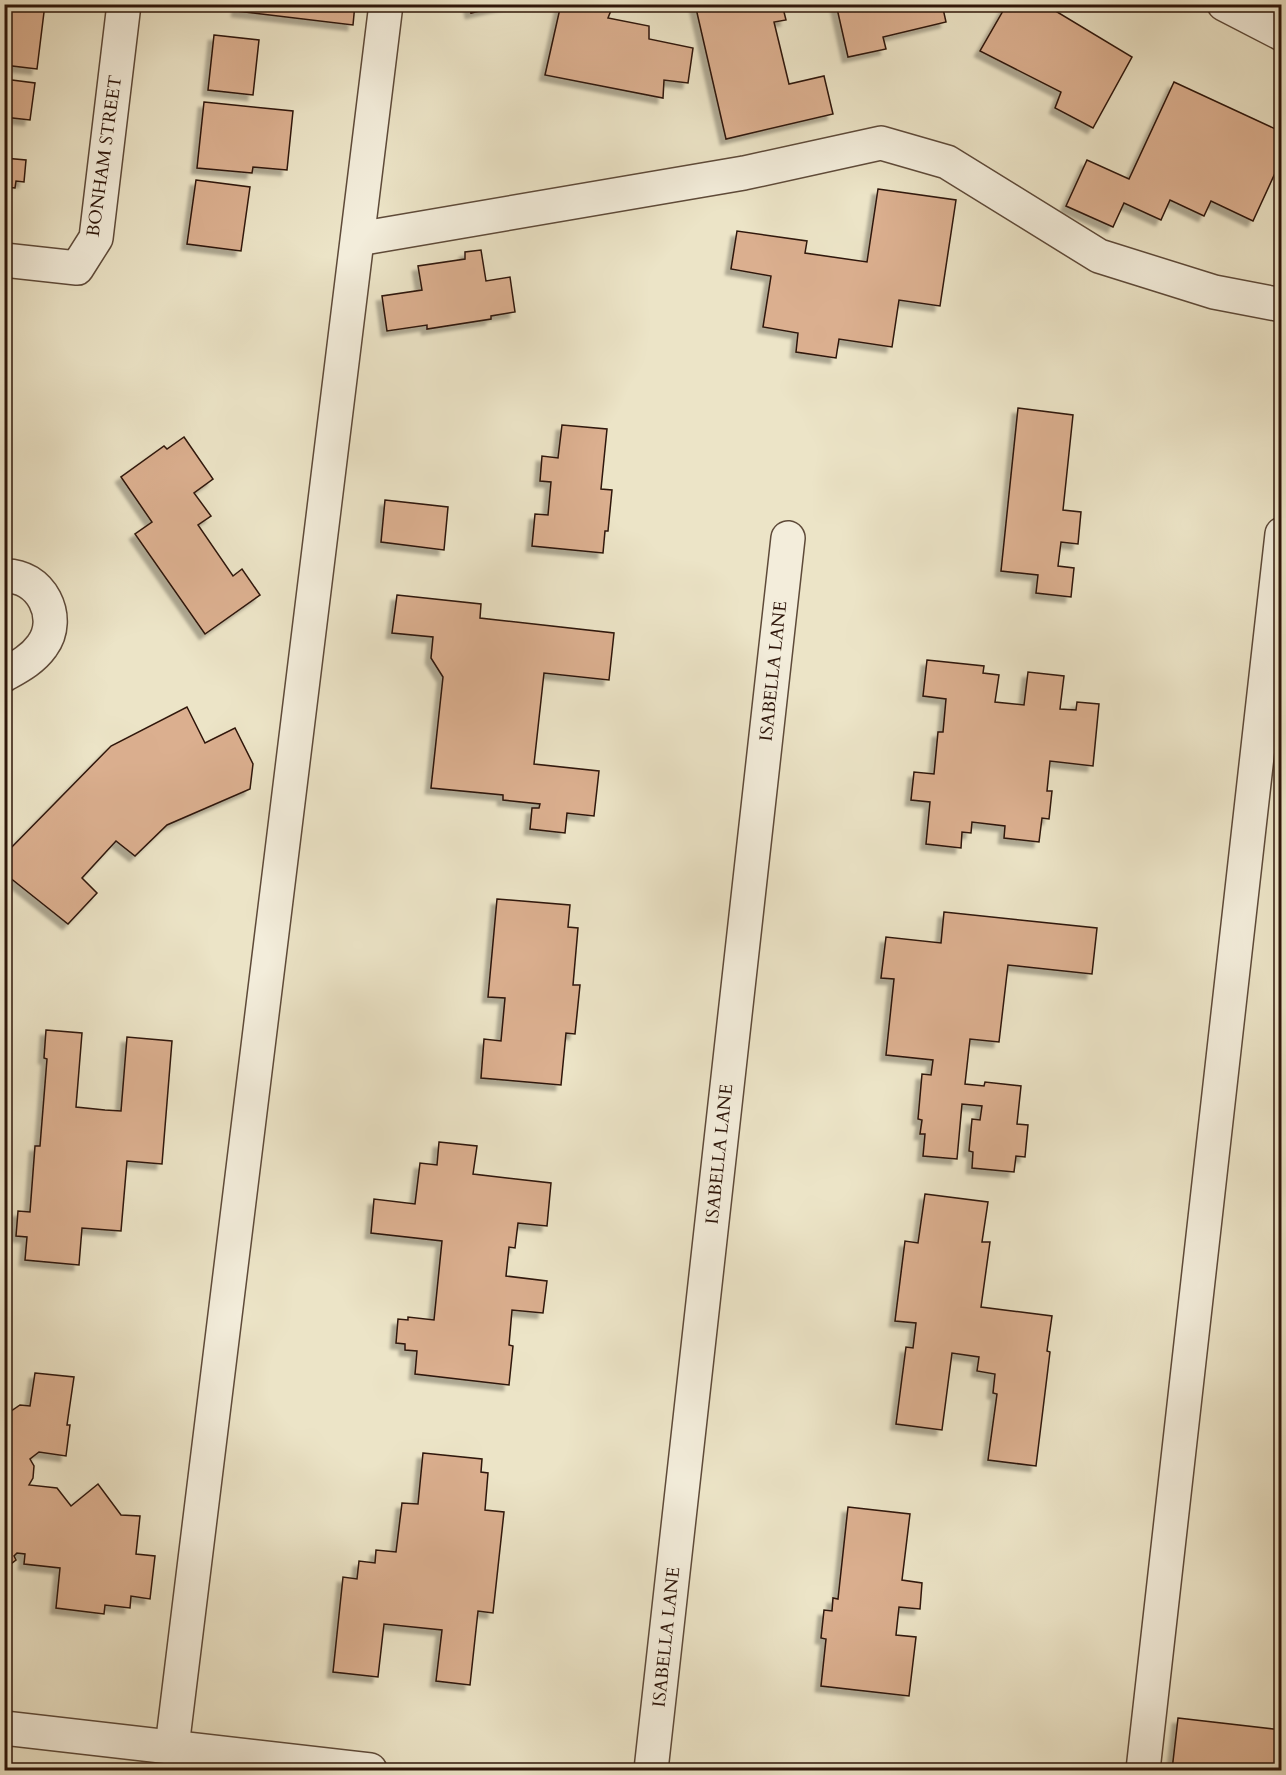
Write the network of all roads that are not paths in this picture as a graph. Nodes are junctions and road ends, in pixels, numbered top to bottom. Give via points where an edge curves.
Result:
1 (124, 4) edge
2 (386, 4) edge
3 (1224, 4) edge
4 (1281, 34) edge
5 (358, 239) junction
6 (4, 260) edge
7 (1281, 305) edge
8 (1281, 534) edge
9 (788, 538) dead end
10 (4, 576) edge
11 (4, 675) edge
12 (4, 1728) edge
13 (172, 1748) junction
14 (370, 1770) edge
15 (651, 1770) edge
16 (1143, 1770) edge

1 - 6 street, BONHAM STREET via 96,238 77,268
2 - 5 street
3 - 4 street
5 - 7 street via 744,173 881,143 947,162 1099,256 1214,292
5 - 13 street
8 - 16 street
9 - 15 street, ISABELLA LANE
10 - 11 street via 23,577 36,587 46,602 51,622 44,645 28,661
12 - 13 street
13 - 14 street

